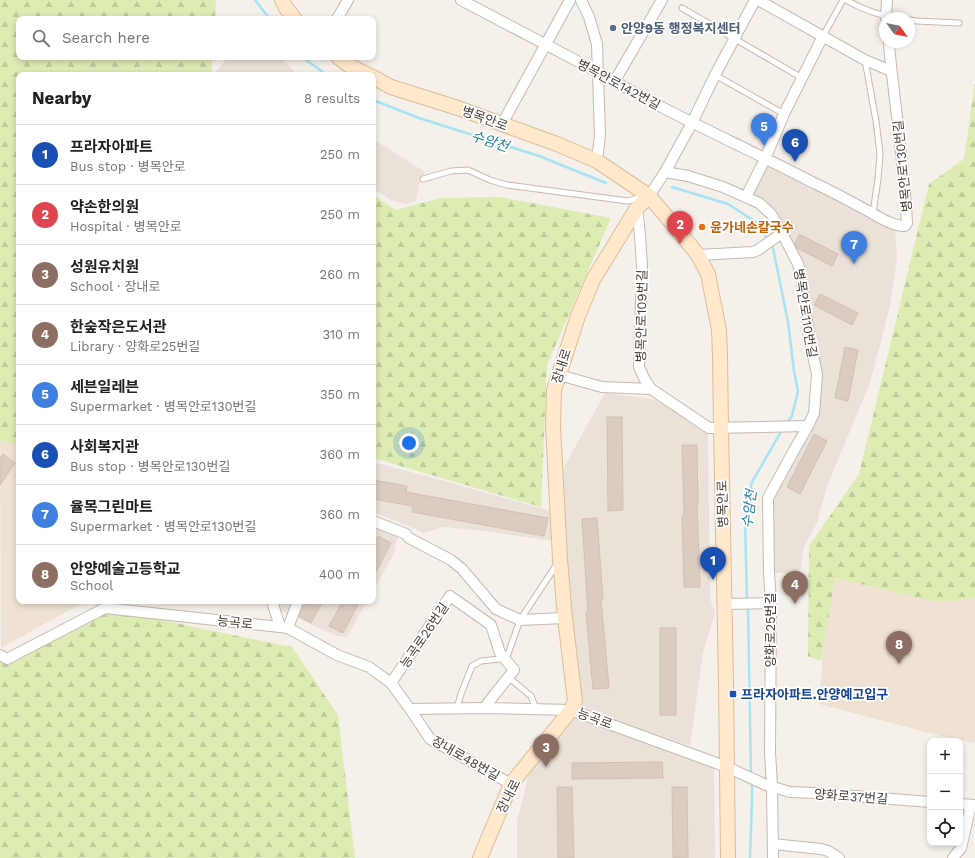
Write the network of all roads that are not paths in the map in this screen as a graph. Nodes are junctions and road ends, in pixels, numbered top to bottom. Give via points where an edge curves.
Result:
1 (282, 0) edge
2 (348, 0) edge
3 (461, 0) edge
4 (570, 0) edge
5 (581, 0) edge
6 (662, 0) edge
7 (755, 0) edge
8 (758, 0) edge
9 (843, 0) edge
10 (846, 0) edge
11 (887, 0) edge
12 (474, 3) edge
13 (682, 8) dead end
14 (886, 12) edge
15 (879, 14) edge
16 (293, 16) edge
17 (339, 16) edge
18 (915, 21) edge
19 (959, 23) dead end
20 (823, 36) junction
21 (734, 38) junction
22 (546, 45) junction
23 (889, 48) edge
24 (342, 60) edge
25 (865, 60) junction
26 (891, 71) junction
27 (362, 72) edge
28 (598, 72) junction
29 (715, 75) junction
30 (802, 78) junction
31 (376, 79) edge
32 (614, 82) junction
33 (784, 114) junction
34 (692, 123) junction
35 (502, 124) junction
36 (765, 159) junction
37 (597, 162) junction
38 (665, 172) junction
39 (423, 180) dead end
40 (649, 196) junction
41 (746, 197) junction
42 (636, 208) junction
43 (873, 213) junction
44 (780, 234) junction
45 (698, 255) junction
46 (559, 375) junction
47 (651, 389) junction
48 (803, 426) junction
49 (721, 428) junction
50 (376, 522) edge
51 (560, 559) junction
52 (106, 604) edge
53 (273, 604) edge
54 (296, 604) edge
55 (730, 604) junction
56 (767, 604) junction
57 (496, 609) junction
58 (565, 618) junction
59 (520, 620) junction
60 (491, 625) junction
61 (284, 627) junction
62 (0, 655) edge
63 (504, 657) junction
64 (508, 677) junction
65 (391, 683) junction
66 (457, 708) junction
67 (484, 708) junction
68 (410, 709) junction
69 (536, 709) junction
70 (571, 710) junction
71 (727, 767) junction
72 (740, 773) joint
73 (511, 784) junction
74 (769, 785) junction
75 (927, 802) edge
76 (963, 804) edge
77 (973, 805) edge
78 (773, 844) junction
79 (480, 858) edge
80 (728, 858) edge
81 (773, 858) edge
82 (839, 858) edge
83 (953, 858) edge

1 - 16 street
2 - 17 street
3 - 12 street, 병목안로142번길
4 - 22 street
5 - 28 street via 597,44
6 - 32 street
7 - 21 street
8 - 20 street
9 - 20 lane
10 - 15 lane
11 - 14 street
12 - 22 street, 병목안로142번길
13 - 21 lane
18 - 19 lane
20 - 25 street
20 - 30 street
21 - 29 street
21 - 30 lane
22 - 28 street, 병목안로142번길
22 - 35 street
23 - 26 street, 병목안로130번길
24 - 27 street
25 - 26 street
25 - 43 lane, 병목안로130번길 via 880,154
26 - 43 street, 병목안로130번길 via 908,223 899,226
28 - 32 street, 병목안로142번길
28 - 37 street via 600,134
29 - 33 lane
29 - 34 street
30 - 33 street
31 - 35 street, 병목안로 via 391,87
32 - 34 street, 병목안로142번길
33 - 36 street
34 - 36 street, 병목안로130번길
34 - 38 street
35 - 37 street, 병목안로
36 - 41 street
36 - 43 street, 병목안로130번길
37 - 40 street, 병목안로
38 - 40 street
38 - 41 street, 병목안로110번길 via 688,176
39 - 40 lane via 452,171 468,170 507,185 540,190 628,201
40 - 42 street, 장내로
40 - 45 street, 병목안로
41 - 44 street, 병목안로110번길 via 759,203 771,214
42 - 46 street, 장내로 via 592,280
42 - 47 street, 병목안로109번길 via 642,266 639,367
44 - 45 street via 753,252
44 - 48 street, 병목안로110번길 via 798,264 817,374 814,413
45 - 49 street, 병목안로 via 708,274 719,330
46 - 47 street via 602,387
46 - 51 street, 장내로 via 554,390 553,426
47 - 49 street, 병목안로109번길 via 709,428
48 - 49 street
48 - 56 street, 양화로25번길 via 793,452 768,498
49 - 55 street, 병목안로
50 - 57 street via 406,534 451,560 462,569
51 - 58 street, 장내로
51 - 59 lane
52 - 61 street, 능곡로
52 - 62 street, 능곡로 via 7,659
53 - 61 street
54 - 61 street
55 - 56 street
55 - 71 street, 병목안로 via 726,682
56 - 74 street, 양화로25번길
57 - 59 street
57 - 60 street
58 - 59 street
58 - 70 street, 장내로 via 575,701
59 - 63 lane via 508,654
60 - 63 street via 500,653
60 - 65 street, 능곡로26번길 via 450,596
61 - 65 street, 능곡로 via 337,655 369,667
63 - 64 street via 514,670
63 - 66 lane via 482,661 472,666
64 - 67 street
64 - 69 lane via 531,696
65 - 68 street, 능곡로
66 - 67 street, 능곡로
66 - 68 street, 능곡로
67 - 69 street, 능곡로
68 - 73 street, 장내로48번길 via 430,739
69 - 70 street, 능곡로
70 - 71 street, 능곡로
70 - 73 street, 장내로
71 - 72 street, 능곡로
71 - 80 street, 병목안로
72 - 74 street, 양화로37번길
73 - 79 street, 장내로
74 - 75 street, 양화로37번길 via 790,792
74 - 78 street, 양화로25번길
76 - 77 street
77 - 83 street via 961,848
78 - 81 street, 양화로25번길
78 - 82 street via 821,849

